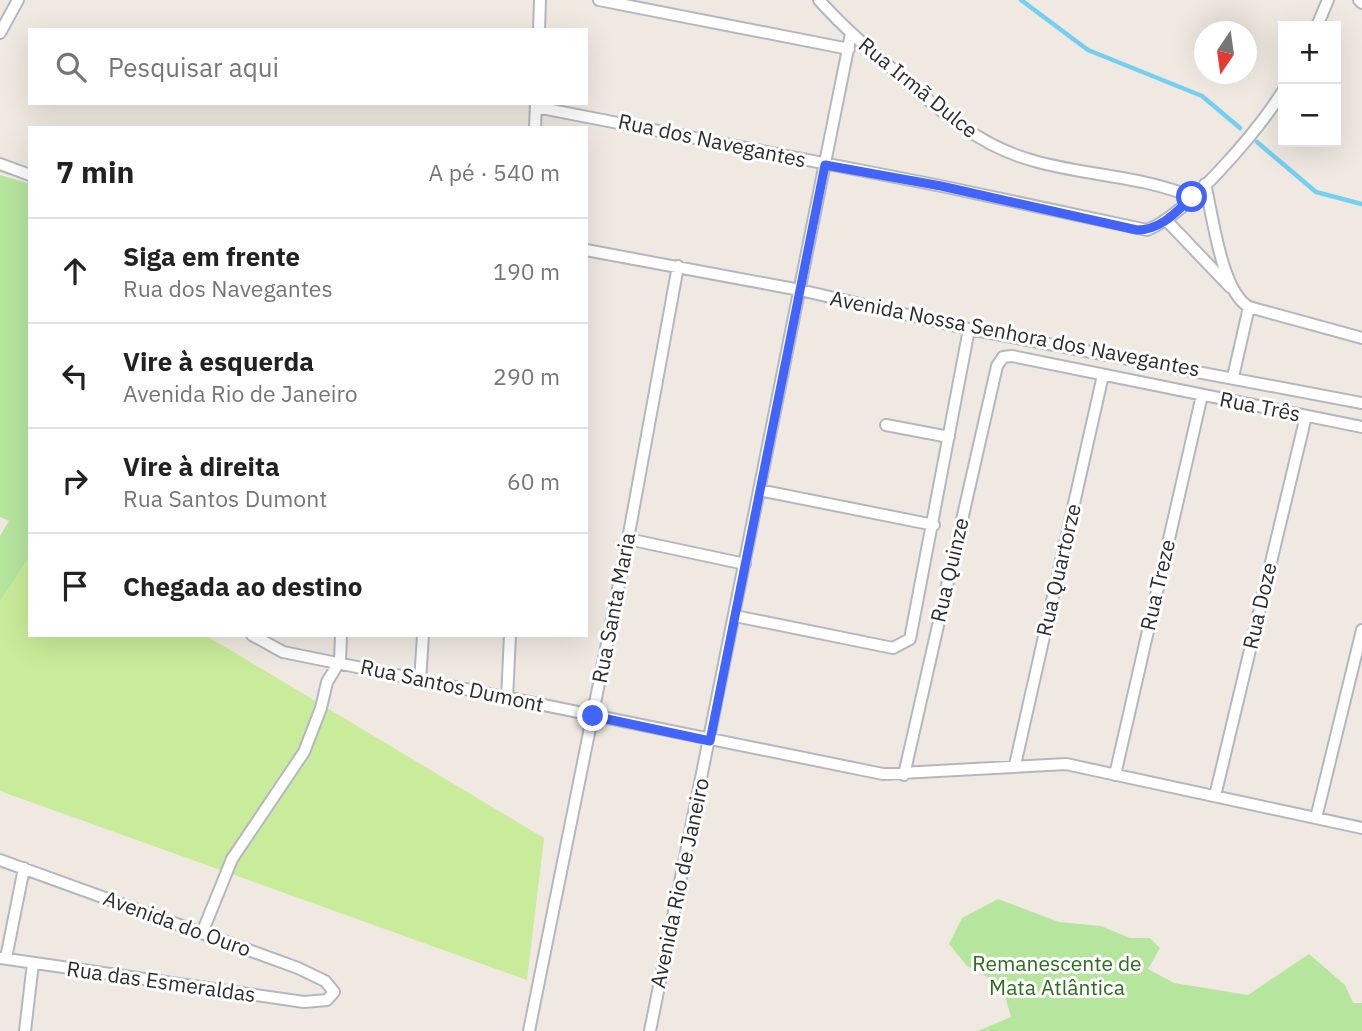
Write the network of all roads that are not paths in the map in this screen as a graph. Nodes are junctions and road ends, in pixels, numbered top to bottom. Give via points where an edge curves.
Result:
1 (18, 0) edge
2 (540, 0) edge
3 (599, 0) edge
4 (819, 0) edge
5 (1328, 0) edge
6 (1319, 21) edge
7 (538, 28) edge
8 (0, 33) edge
9 (851, 34) junction
10 (849, 49) junction
11 (1278, 97) edge
12 (536, 105) edge
13 (535, 126) edge
14 (0, 164) edge
15 (825, 165) junction
16 (28, 174) edge
17 (1205, 184) junction
18 (1192, 197) junction
19 (1167, 221) junction
20 (588, 250) edge
21 (678, 266) junction
22 (1232, 289) junction
23 (800, 290) junction
24 (1249, 307) junction
25 (969, 329) junction
26 (1362, 338) edge
27 (997, 366) joint
28 (1103, 375) junction
29 (1233, 377) junction
30 (1202, 395) junction
31 (1362, 403) edge
32 (1306, 416) junction
33 (886, 425) dead end
34 (1362, 427) edge
35 (949, 437) junction
36 (759, 490) junction
37 (934, 525) junction
38 (628, 539) junction
39 (745, 564) junction
40 (735, 616) junction
41 (1362, 630) edge
42 (255, 637) edge
43 (341, 637) edge
44 (423, 637) edge
45 (510, 637) edge
46 (340, 661) junction
47 (420, 682) junction
48 (507, 699) junction
49 (593, 716) junction
50 (710, 741) junction
51 (1015, 765) junction
52 (904, 775) junction
53 (1115, 775) junction
54 (1215, 796) junction
55 (1316, 818) junction
56 (1362, 828) edge
57 (0, 860) edge
58 (24, 869) junction
59 (202, 933) junction
60 (3, 958) edge
61 (33, 963) junction
62 (323, 1001) joint
63 (25, 1031) edge
64 (528, 1031) edge
65 (650, 1031) edge

1 - 8 street
2 - 7 street
3 - 10 street
4 - 9 street, Rua Irmã Dulce
5 - 6 street
9 - 10 street, Avenida Rio de Janeiro
9 - 18 street, Rua Irmã Dulce via 965,131 993,145 1032,161 1151,181
10 - 15 street, Avenida Rio de Janeiro
11 - 17 street, Rua dos Navegantes
12 - 13 street
12 - 15 street, Rua dos Navegantes
14 - 16 street
15 - 19 street, Rua dos Navegantes via 1137,230
15 - 23 street, Avenida Rio de Janeiro
17 - 18 street, Rua dos Navegantes
17 - 22 street
18 - 19 street, Rua dos Navegantes
19 - 22 street
20 - 21 street, Avenida Nossa Senhora dos Navegantes
21 - 23 street, Avenida Nossa Senhora dos Navegantes
21 - 38 street, Rua Santa Maria
22 - 24 street
23 - 25 street, Avenida Nossa Senhora dos Navegantes
23 - 36 street, Avenida Rio de Janeiro
24 - 26 street
24 - 29 street
25 - 29 street, Avenida Nossa Senhora dos Navegantes
25 - 35 street
27 - 28 street, Rua Três via 1003,357 1012,356
27 - 52 street, Rua Quinze
28 - 30 street, Rua Três
28 - 51 street, Rua Quartorze
29 - 31 street, Avenida Nossa Senhora dos Navegantes
30 - 32 street, Rua Três
30 - 53 street, Rua Treze
32 - 34 street, Rua Três
32 - 54 street, Rua Doze
33 - 35 street
35 - 37 street
36 - 37 street
36 - 39 street, Avenida Rio de Janeiro
37 - 40 street via 911,639 893,648
38 - 39 street
38 - 49 street, Rua Santa Maria
39 - 40 street, Avenida Rio de Janeiro
40 - 50 street, Avenida Rio de Janeiro
41 - 55 street
42 - 46 street, Rua Santos Dumont via 282,652
43 - 46 street
44 - 47 street
45 - 48 street
46 - 47 street, Rua Santos Dumont
46 - 59 street via 327,682 304,751 232,859
47 - 48 street, Rua Santos Dumont
48 - 49 street, Rua Santos Dumont
49 - 50 street, Rua Santos Dumont
49 - 64 street, Rua Santa Maria
50 - 52 street, Rua Santos Dumont
50 - 65 street, Avenida Rio de Janeiro
51 - 52 street, Rua Santos Dumont
51 - 53 street, Rua Santos Dumont via 1066,764
53 - 54 street, Rua Santos Dumont
54 - 55 street, Rua Santos Dumont
55 - 56 street, Rua Santos Dumont
57 - 58 street, Avenida do Ouro
58 - 59 street, Avenida do Ouro
58 - 60 street
59 - 62 street, Avenida do Ouro via 326,981 334,992
60 - 61 street, Rua das Esmeraldas
61 - 62 street, Rua das Esmeraldas via 286,1001
61 - 63 street

